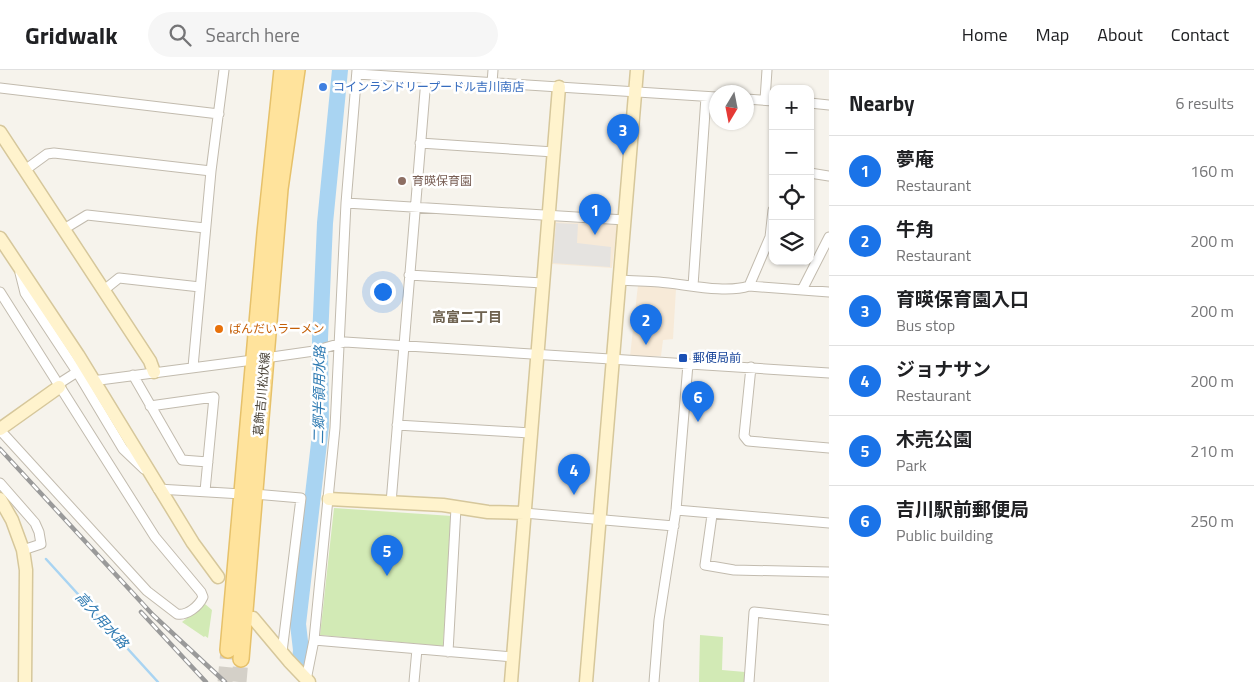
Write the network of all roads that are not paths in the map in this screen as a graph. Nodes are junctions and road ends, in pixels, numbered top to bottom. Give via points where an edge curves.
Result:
1 (224, 70) edge
2 (282, 70) edge
3 (297, 70) edge
4 (493, 70) edge
5 (637, 70) edge
6 (767, 70) edge
7 (357, 72) edge
8 (426, 79) junction
9 (492, 84) junction
10 (559, 87) junction
11 (0, 88) edge
12 (635, 93) junction
13 (706, 97) joint
14 (754, 100) edge
15 (769, 101) edge
16 (814, 103) edge
17 (829, 105) edge
18 (219, 114) junction
19 (0, 132) edge
20 (420, 143) junction
21 (554, 152) junction
22 (25, 170) junction
23 (211, 171) junction
24 (814, 174) edge
25 (829, 176) edge
26 (346, 203) junction
27 (414, 208) junction
28 (549, 215) junction
29 (625, 220) junction
30 (772, 220) edge
31 (205, 228) junction
32 (64, 229) junction
33 (829, 237) edge
34 (0, 238) edge
35 (18, 263) junction
36 (409, 275) junction
37 (620, 280) junction
38 (543, 283) junction
39 (200, 286) junction
40 (692, 286) junction
41 (749, 286) junction
42 (104, 290) junction
43 (802, 290) junction
44 (0, 292) edge
45 (829, 292) edge
46 (335, 345) junction
47 (403, 346) junction
48 (537, 354) junction
49 (259, 359) junction
50 (613, 360) junction
51 (688, 364) junction
52 (193, 367) junction
53 (751, 367) junction
54 (77, 372) junction
55 (154, 372) junction
56 (829, 373) edge
57 (133, 375) junction
58 (92, 381) junction
59 (61, 384) junction
60 (150, 406) junction
61 (397, 425) junction
62 (0, 429) edge
63 (531, 434) junction
64 (829, 448) edge
65 (208, 462) junction
66 (150, 475) junction
67 (0, 483) edge
68 (158, 488) junction
69 (205, 491) junction
70 (248, 494) junction
71 (0, 499) edge
72 (329, 499) junction
73 (391, 503) junction
74 (456, 508) junction
75 (676, 510) junction
76 (524, 513) junction
77 (712, 514) junction
78 (600, 519) junction
79 (829, 523) edge
80 (674, 526) junction
81 (23, 550) junction
82 (829, 572) edge
83 (218, 577) dead end
84 (253, 618) dead end
85 (829, 620) edge
86 (314, 640) junction
87 (417, 649) junction
88 (282, 652) junction
89 (448, 652) junction
90 (234, 655) tunnel mouth
91 (513, 657) junction
92 (308, 681) edge
93 (25, 682) edge
94 (414, 682) edge
95 (511, 682) edge
96 (586, 682) edge
97 (654, 682) edge
98 (749, 682) edge

1 - 18 street
2 - 49 main road, 葛飾吉川松伏線 via 267,208
3 - 49 main road, 葛飾吉川松伏線
4 - 9 street
5 - 12 street
6 - 15 street
7 - 8 street
7 - 26 street
8 - 9 street
8 - 20 street
9 - 10 street
10 - 12 street
10 - 21 street
11 - 18 street
12 - 13 street
12 - 29 street
13 - 40 street
14 - 15 street
16 - 17 street
18 - 23 street
19 - 22 street
20 - 21 street
20 - 27 street
21 - 28 street
22 - 23 street via 47,154 54,153
22 - 32 street
23 - 31 street
24 - 25 street
26 - 27 street
26 - 46 street
27 - 28 street
27 - 36 street
28 - 29 street
28 - 38 street
29 - 37 street
30 - 41 street via 770,236
31 - 32 street via 87,215
31 - 39 street
32 - 42 street
33 - 43 street
34 - 35 street
35 - 54 street via 25,293
35 - 58 street
36 - 38 street
36 - 47 street
37 - 40 street
37 - 50 street
38 - 48 street
39 - 42 street via 120,278
39 - 52 street
40 - 41 street via 739,289
41 - 43 street
42 - 55 street via 150,360
43 - 45 street
44 - 59 street
46 - 47 street via 345,342
46 - 49 street
46 - 72 street via 335,428
47 - 48 street
47 - 61 street
48 - 50 street
48 - 63 street
49 - 52 street
49 - 70 main road, 葛飾吉川松伏線
50 - 51 street
50 - 78 street
51 - 53 street
51 - 75 street
52 - 55 street
53 - 56 street
53 - 64 street via 744,436 748,441
54 - 59 street
54 - 66 street via 123,449
55 - 57 street
57 - 58 street
57 - 60 street
58 - 66 street
59 - 62 street
59 - 62 street via 155,537 201,592 202,600 186,614 178,614 147,591
60 - 65 street via 182,460
60 - 65 street via 214,397
61 - 63 street
61 - 73 street
63 - 76 street
65 - 69 street
66 - 68 street
67 - 81 street via 39,532 41,544
68 - 69 street
68 - 83 street
69 - 70 street
70 - 88 street via 301,498
70 - 90 main road, 葛飾吉川松伏線
71 - 81 street
72 - 73 street
72 - 86 street
73 - 74 street
74 - 76 street
74 - 89 street
75 - 77 street
75 - 80 street
76 - 78 street
76 - 91 street
77 - 79 street
77 - 82 street via 706,565 734,570
78 - 80 street
78 - 96 street
80 - 97 street via 659,620
81 - 93 street via 26,570
84 - 88 street
85 - 98 street via 754,612
86 - 87 street
86 - 92 street
87 - 89 street
87 - 94 street
88 - 92 street
89 - 91 street
91 - 95 street

